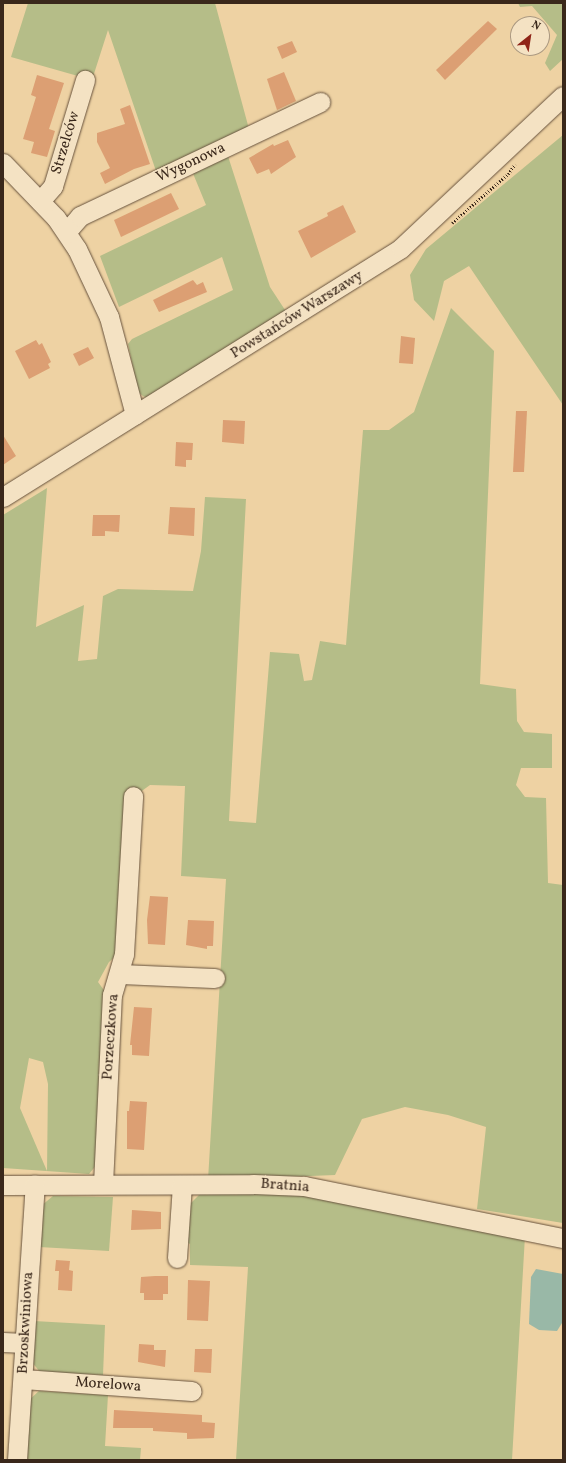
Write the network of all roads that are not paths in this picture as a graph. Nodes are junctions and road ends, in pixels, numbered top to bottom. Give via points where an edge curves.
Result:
1 (86, 80) dead end
2 (563, 96) edge
3 (320, 102) dead end
4 (3, 163) edge
5 (40, 201) junction
6 (66, 231) junction
7 (135, 416) junction
8 (3, 497) edge
9 (133, 796) dead end
10 (119, 974) junction
11 (215, 978) dead end
12 (103, 1184) junction
13 (3, 1185) edge
14 (35, 1185) junction
15 (182, 1185) junction
16 (563, 1238) edge
17 (177, 1258) dead end
18 (3, 1342) edge
19 (24, 1343) junction
20 (23, 1379) junction
21 (192, 1390) dead end
22 (17, 1460) edge

1 - 5 street, Strzelców via 53,186
2 - 7 street, Powstańców Warszawy via 401,248
3 - 6 street, Wygonowa via 80,216
4 - 5 street
5 - 6 street
6 - 7 street via 109,317
7 - 8 street, Powstańców Warszawy
9 - 10 street, Porzeczkowa via 124,954
10 - 11 street
10 - 12 street, Porzeczkowa via 112,995
12 - 14 street, Bratnia
12 - 15 street, Bratnia
13 - 14 street, Bratnia
14 - 19 street, Brzoskwiniowa
15 - 16 street, Bratnia via 304,1186
15 - 17 street
18 - 19 street
19 - 20 street, Brzoskwiniowa
20 - 21 street, Morelowa
20 - 22 street, Brzoskwiniowa

